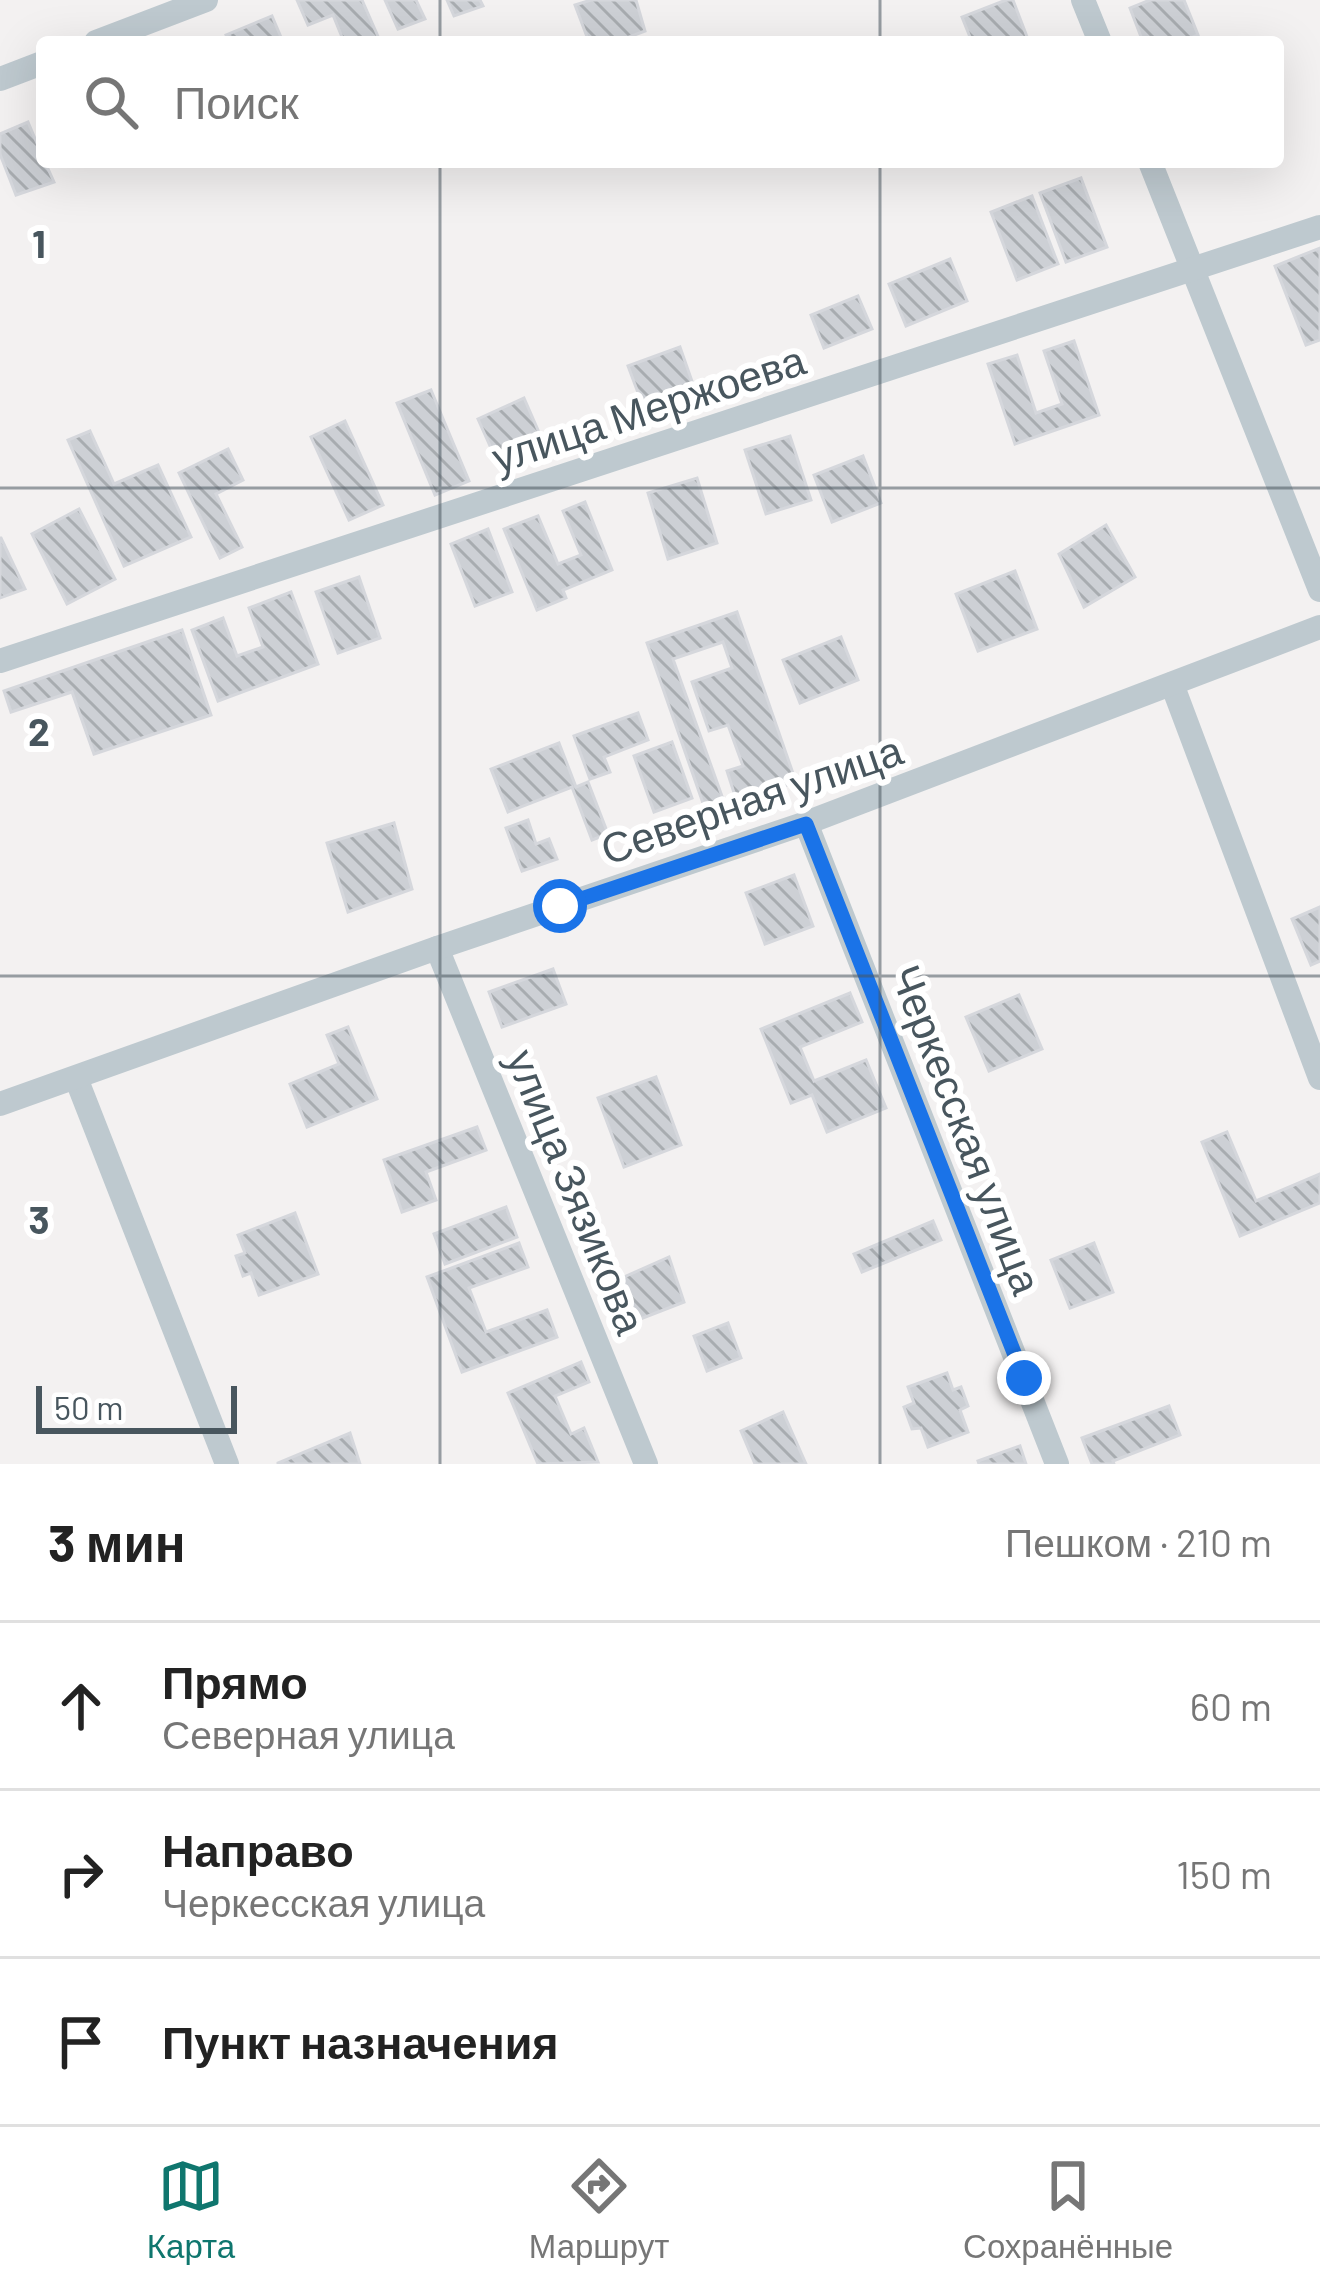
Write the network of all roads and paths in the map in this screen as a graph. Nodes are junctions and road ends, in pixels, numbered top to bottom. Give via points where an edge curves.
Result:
1 (206, 0) edge
2 (1083, 0) edge
3 (112, 36) edge
4 (1098, 36) edge
5 (36, 65) edge
6 (0, 79) edge
7 (1152, 168) edge
8 (1320, 227) edge
9 (1193, 268) junction
10 (1320, 590) edge
11 (1320, 627) edge
12 (0, 662) edge
13 (1172, 683) junction
14 (806, 824) junction
15 (437, 948) junction
16 (76, 1078) junction
17 (1320, 1078) edge
18 (0, 1104) edge
19 (227, 1464) edge
20 (646, 1464) edge
21 (1057, 1464) edge

1 - 3 street
2 - 4 street
5 - 6 street
7 - 9 street
8 - 9 street, улица Мержоева
9 - 10 street
9 - 12 street, улица Мержоева
11 - 13 street, Северная улица
13 - 14 street, Северная улица
13 - 17 street
14 - 15 street, Северная улица
14 - 21 street, Черкесская улица
15 - 16 street, Северная улица
15 - 20 street, улица Зязикова
16 - 18 street, Северная улица
16 - 19 street

